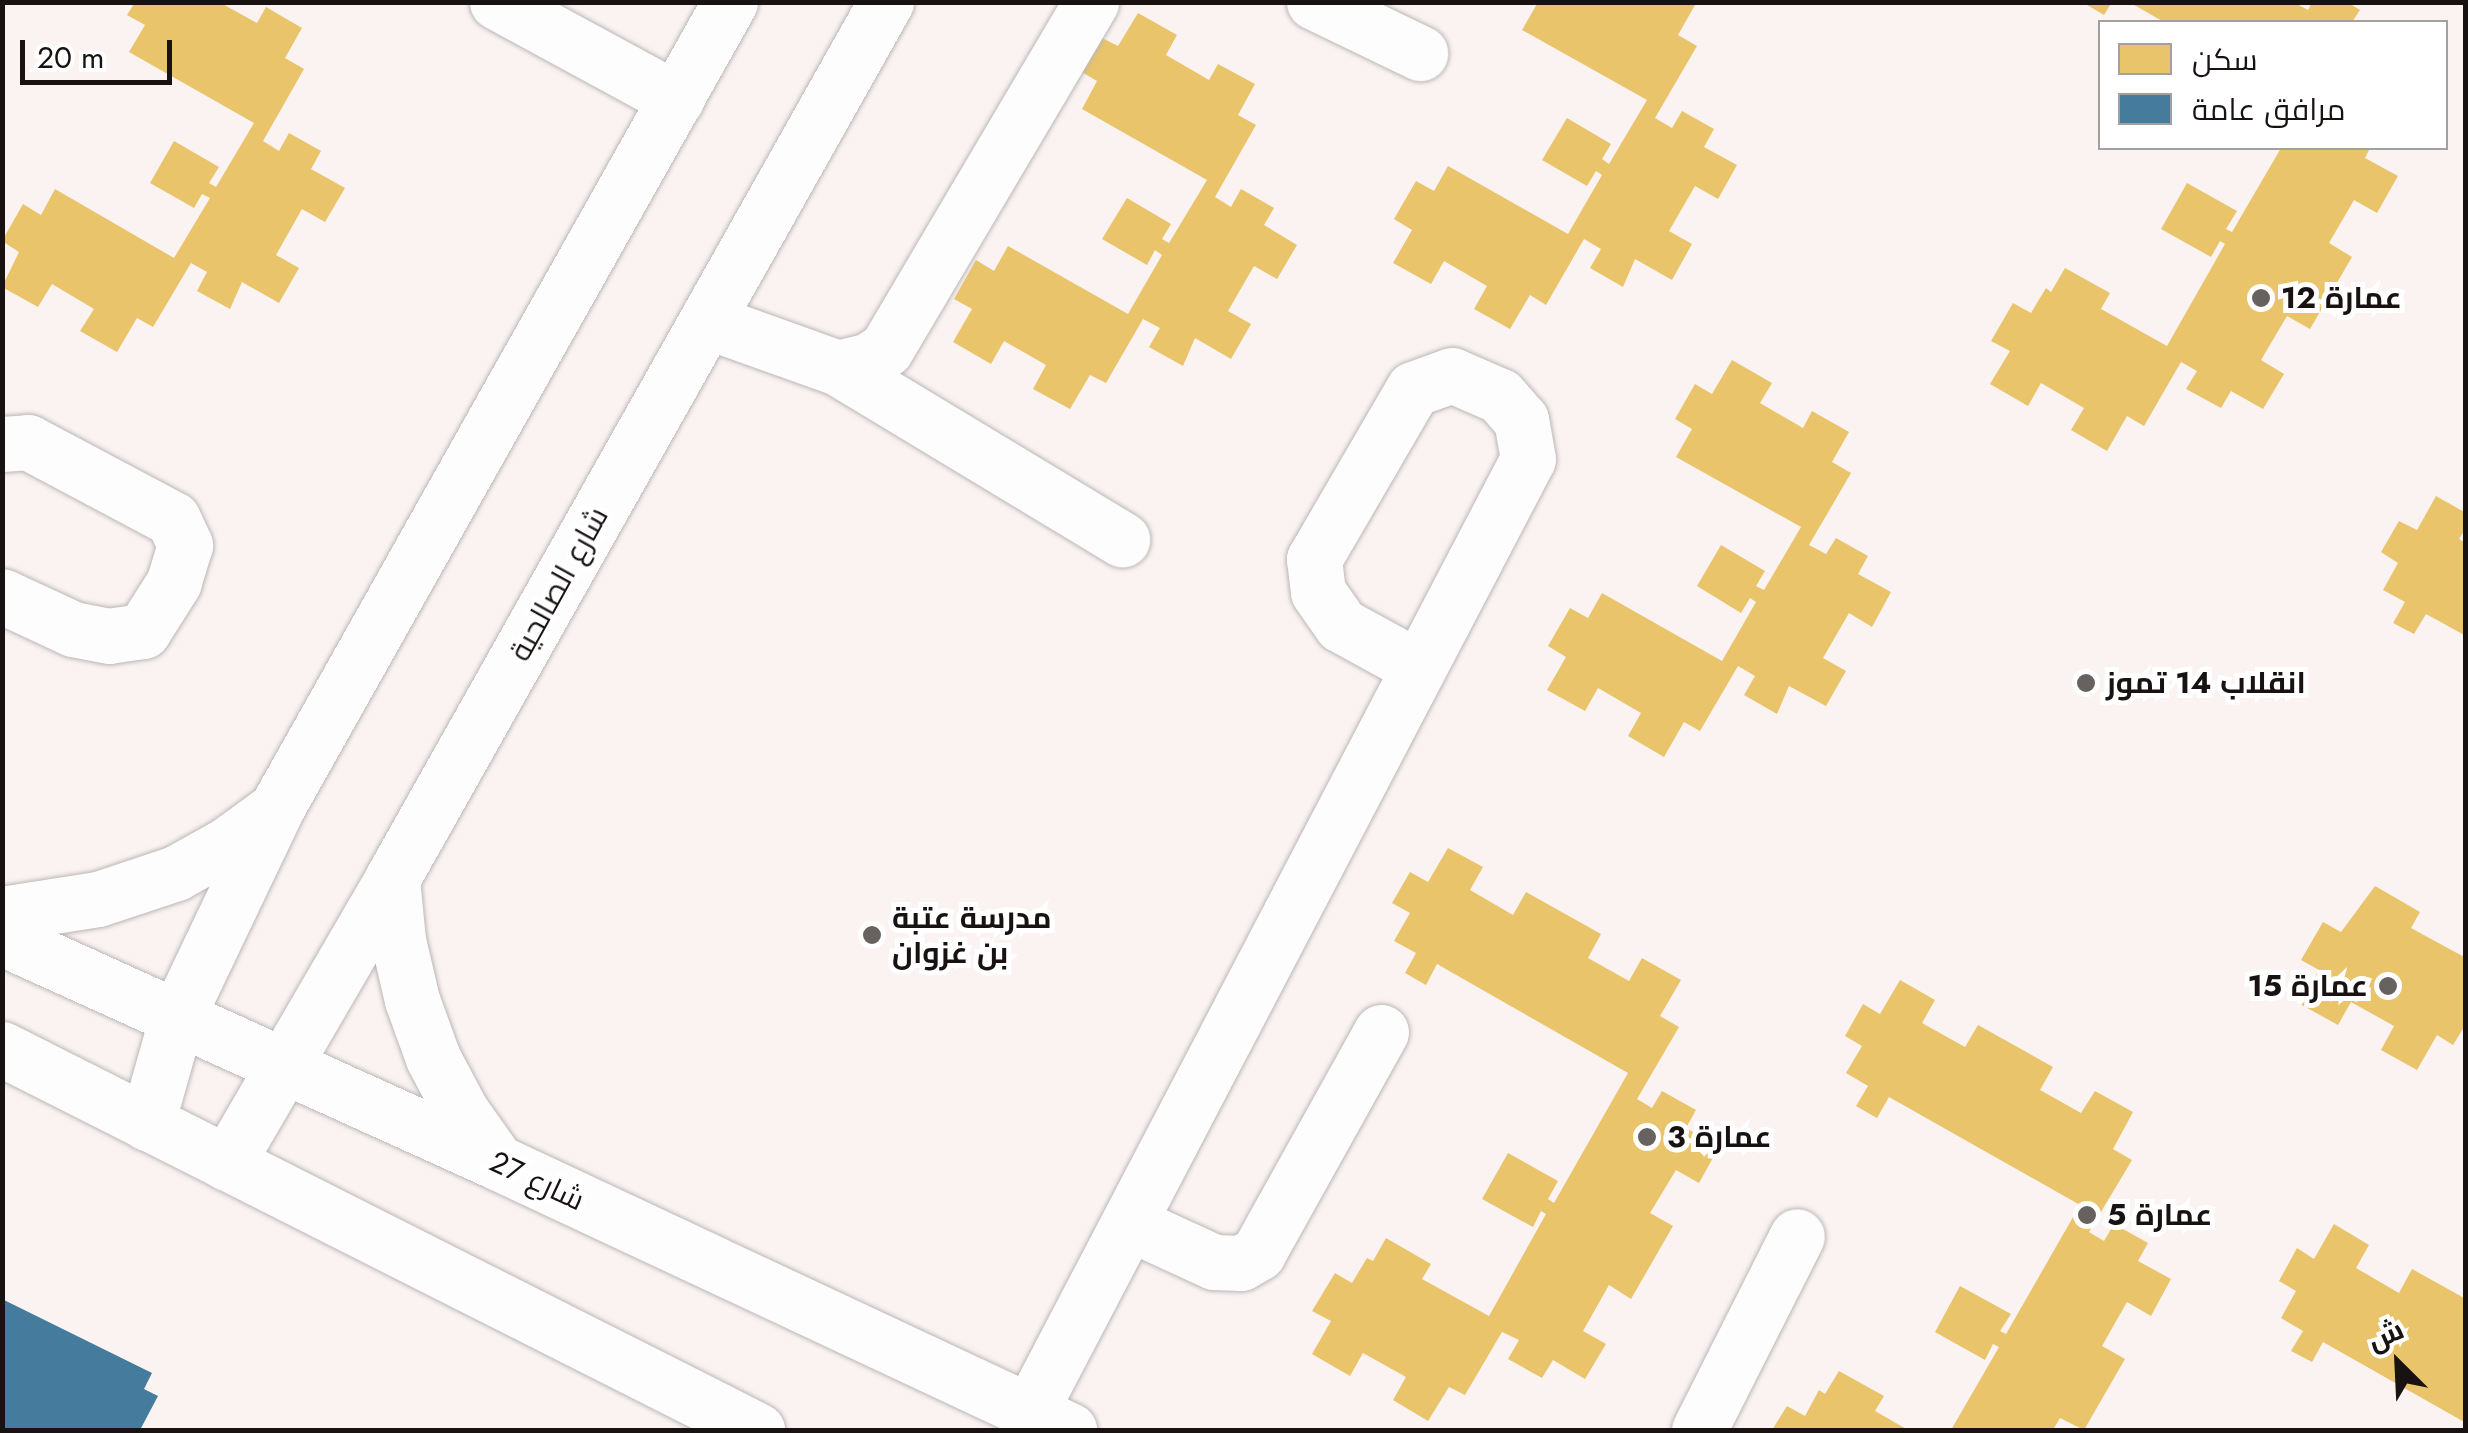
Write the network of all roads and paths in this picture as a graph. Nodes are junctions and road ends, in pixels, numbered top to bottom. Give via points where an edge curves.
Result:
1 (730, 2) edge
2 (886, 2) edge
3 (1090, 2) edge
4 (1314, 2) edge
5 (513, 6) edge
6 (1420, 53) dead end
7 (676, 99) junction
8 (707, 321) junction
9 (838, 368) junction
10 (2, 444) edge
11 (1122, 540) dead end
12 (2, 596) edge
13 (1416, 666) junction
14 (276, 809) junction
15 (392, 879) junction
16 (2, 914) edge
17 (2, 938) edge
18 (176, 1017) junction
19 (1381, 1032) dead end
20 (17, 1063) edge
21 (283, 1065) junction
22 (147, 1123) junction
23 (497, 1162) junction
24 (226, 1163) junction
25 (1129, 1223) junction
26 (1797, 1236) dead end
27 (1050, 1420) edge
28 (758, 1430) edge
29 (1700, 1430) edge

1 - 7 main road
2 - 8 main road, شارع الصالحية
3 - 9 main road via 886,349
4 - 6 main road
5 - 7 main road
7 - 14 main road
8 - 9 main road
8 - 15 main road, شارع الصالحية
9 - 11 main road
10 - 12 main road via 28,442 174,519 185,545 174,582 143,631 109,636 72,629
13 - 13 main road via 1528,460 1521,420 1500,396 1452,374 1412,389 1314,559 1318,592 1342,625
13 - 25 main road
14 - 16 main road via 176,872 98,899
14 - 18 main road
15 - 21 main road, شارع الصالحية
15 - 23 main road via 398,940 433,1058
17 - 18 main road, شارع 27
18 - 21 main road, شارع 27
18 - 22 main road
19 - 25 main road via 1258,1253 1241,1263 1214,1262
20 - 22 main road
21 - 23 main road, شارع 27
21 - 24 main road, شارع الصالحية
22 - 24 main road
23 - 27 main road, شارع 27
24 - 28 main road
25 - 27 main road
26 - 29 main road

